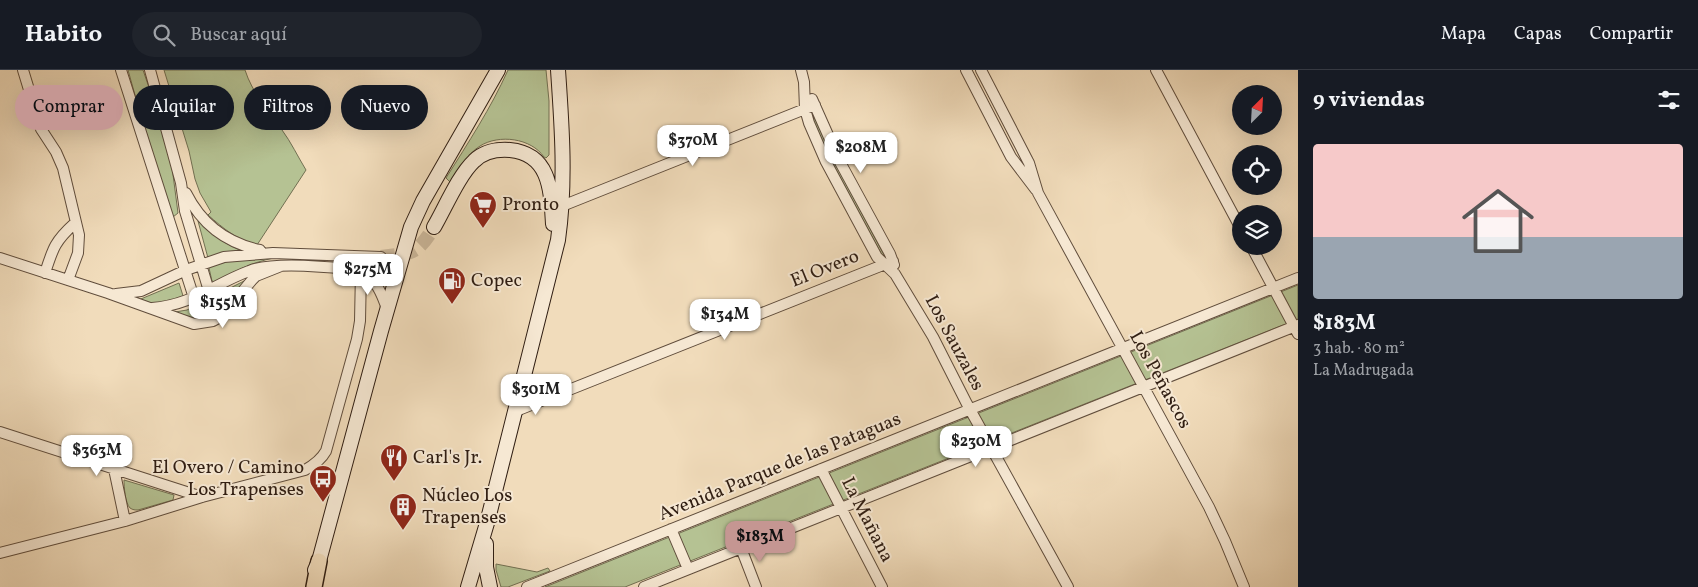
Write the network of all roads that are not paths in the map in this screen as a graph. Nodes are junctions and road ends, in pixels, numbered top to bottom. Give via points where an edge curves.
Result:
1 (24, 70) edge
2 (121, 70) edge
3 (150, 70) edge
4 (499, 70) edge
5 (801, 70) edge
6 (966, 70) edge
7 (981, 70) edge
8 (1156, 70) edge
9 (557, 71) edge
10 (810, 107) junction
11 (181, 183) junction
12 (1038, 193) junction
13 (562, 206) junction
14 (1232, 212) edge
15 (75, 223) junction
16 (434, 227) tunnel mouth
17 (273, 253) junction
18 (555, 254) junction
19 (1255, 255) edge
20 (381, 257) tunnel mouth
21 (0, 258) edge
22 (889, 262) junction
23 (201, 265) junction
24 (281, 266) junction
25 (186, 270) junction
26 (361, 271) junction
27 (45, 273) junction
28 (1298, 278) edge
29 (68, 280) junction
30 (1273, 288) junction
31 (209, 291) junction
32 (108, 293) junction
33 (194, 298) junction
34 (148, 308) junction
35 (387, 310) junction
36 (1297, 329) edge
37 (1122, 348) junction
38 (523, 382) junction
39 (1143, 387) junction
40 (548, 398) junction
41 (970, 409) junction
42 (516, 410) junction
43 (0, 432) edge
44 (992, 448) junction
45 (114, 469) junction
46 (821, 469) junction
47 (202, 498) junction
48 (840, 508) junction
49 (124, 521) junction
50 (487, 523) junction
51 (671, 530) junction
52 (741, 548) junction
53 (0, 553) edge
54 (319, 561) junction
55 (688, 569) junction
56 (542, 584) edge
57 (307, 587) edge
58 (314, 587) edge
59 (468, 587) edge
60 (490, 587) edge
61 (527, 587) edge
62 (644, 587) edge
63 (756, 587) edge
64 (882, 587) edge
65 (1068, 587) edge
66 (1244, 587) edge

1 - 15 street via 41,129 63,168
2 - 25 street
3 - 11 street
4 - 35 main road via 423,201
5 - 10 street, Los Sauzales
6 - 12 street, Los Peñascos via 1011,157
7 - 12 street, Los Peñascos via 1029,163
8 - 14 street
9 - 13 main road
10 - 13 street
10 - 22 street, Los Sauzales via 809,123 826,162 877,257
11 - 17 street via 193,207 210,226 231,241
11 - 23 street via 185,211
12 - 37 street, Los Peñascos
13 - 18 main road
15 - 27 street via 54,245
15 - 29 street via 79,235 78,253
16 - 18 main road via 473,162 492,152 513,150 532,158 545,173 552,199
17 - 20 street
17 - 23 street via 224,258
18 - 38 main road
19 - 30 street
21 - 27 street
22 - 40 street, El Overo
22 - 41 street, Los Sauzales via 933,336
23 - 25 street
23 - 31 street
24 - 26 street
24 - 31 street via 250,270
24 - 34 street via 256,276 229,308 213,321 194,324
25 - 32 street via 141,291
25 - 33 street
26 - 35 street via 374,282
26 - 47 street via 357,339 330,440 321,459 305,470
27 - 29 street
28 - 30 street, Avenida Parque de las Pataguas
29 - 32 street
30 - 36 street
30 - 37 street, Avenida Parque de las Pataguas
31 - 33 street
32 - 34 street
33 - 34 street via 175,305
35 - 54 main road
36 - 39 street
37 - 39 street, Los Peñascos
37 - 41 street, Avenida Parque de las Pataguas
38 - 40 street via 535,396
38 - 42 main road
39 - 44 street
39 - 66 street, Los Peñascos via 1209,507
40 - 42 street, El Overo
41 - 44 street, Los Sauzales
41 - 46 street, Avenida Parque de las Pataguas
42 - 50 main road
43 - 45 street
44 - 48 street
44 - 65 street, Los Sauzales
45 - 47 street
45 - 49 street
46 - 48 street, La Mañana
46 - 51 street, Avenida Parque de las Pataguas
47 - 49 street
48 - 52 street
48 - 64 street, La Mañana
49 - 53 street
50 - 59 main road
50 - 60 main road via 486,567
51 - 55 street
51 - 56 street, Avenida Parque de las Pataguas
52 - 55 street
52 - 63 street
54 - 57 main road
54 - 58 main road
55 - 62 street
56 - 61 street, Avenida Parque de las Pataguas

